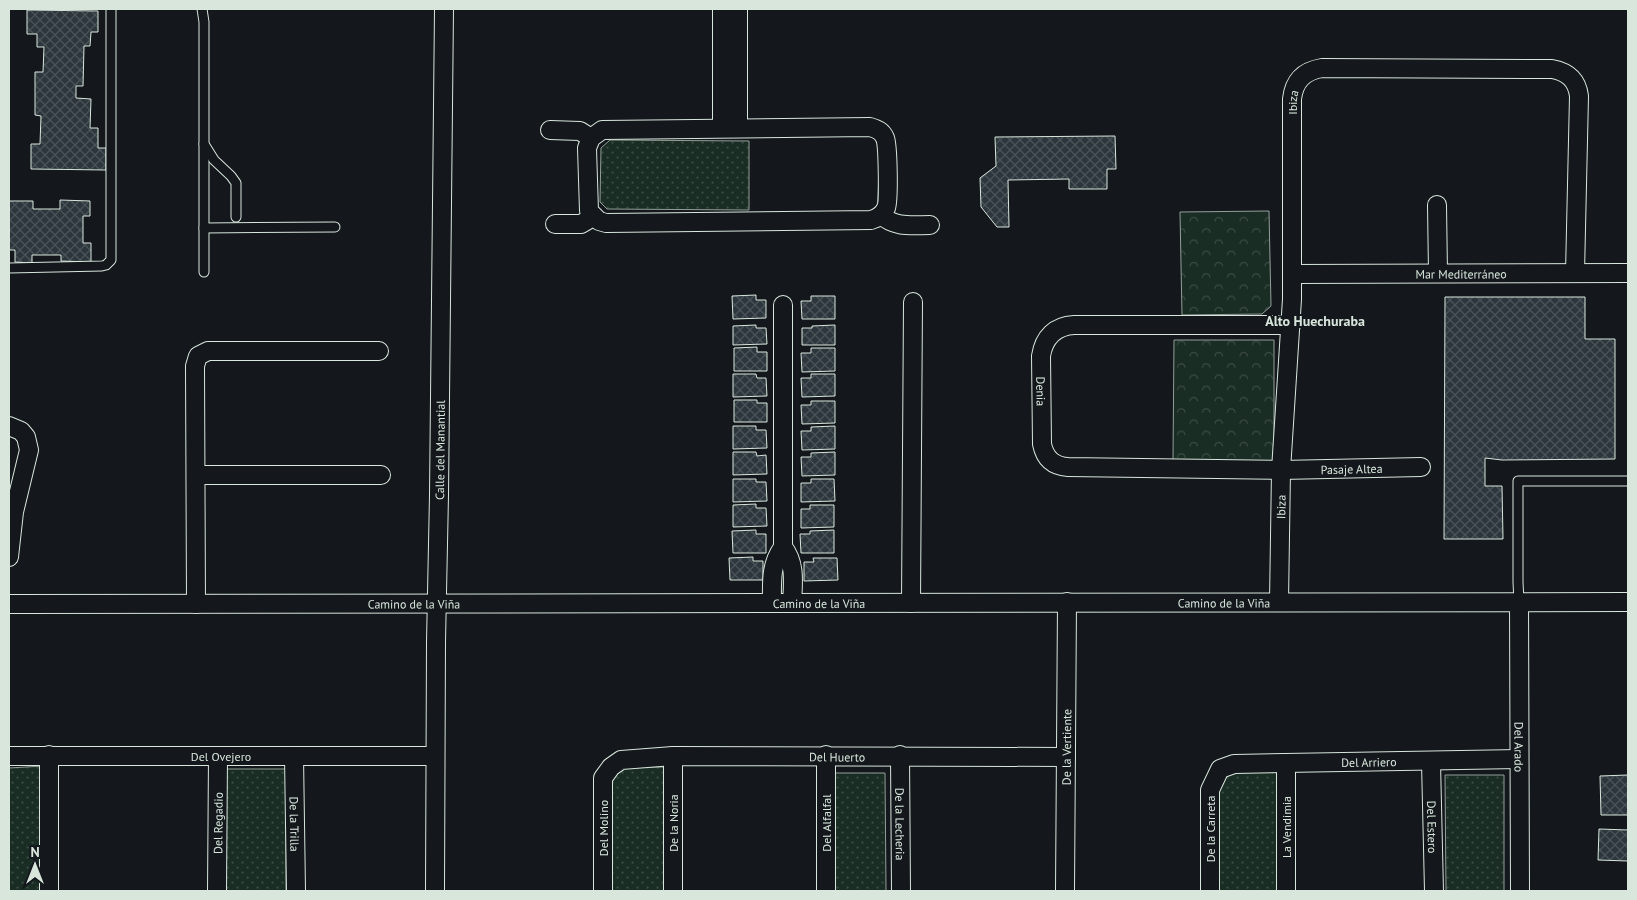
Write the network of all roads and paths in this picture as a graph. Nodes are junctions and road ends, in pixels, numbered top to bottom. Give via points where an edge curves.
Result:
1 (111, 9) edge
2 (202, 9) edge
3 (444, 9) edge
4 (722, 9) edge
5 (738, 9) edge
6 (730, 128) junction
7 (550, 130) dead end
8 (591, 138) junction
9 (203, 142) junction
10 (1437, 205) dead end
11 (881, 215) junction
12 (236, 217) dead end
13 (593, 217) junction
14 (556, 224) dead end
15 (930, 225) dead end
16 (335, 227) dead end
17 (204, 228) junction
18 (9, 268) edge
19 (204, 272) dead end
20 (1575, 273) junction
21 (1628, 273) edge
22 (1293, 274) junction
23 (1438, 274) junction
24 (913, 302) dead end
25 (783, 305) dead end
26 (1291, 325) junction
27 (379, 352) dead end
28 (9, 426) edge
29 (1421, 466) dead end
30 (1281, 470) junction
31 (196, 474) junction
32 (380, 475) dead end
33 (1628, 481) edge
34 (783, 548) junction
35 (9, 557) edge
36 (1067, 602) junction
37 (1279, 602) junction
38 (1519, 602) junction
39 (1628, 602) edge
40 (437, 603) junction
41 (772, 603) junction
42 (792, 603) junction
43 (912, 603) junction
44 (9, 604) edge
45 (196, 604) junction
46 (49, 755) junction
47 (826, 755) junction
48 (900, 755) junction
49 (9, 756) edge
50 (218, 756) junction
51 (294, 756) junction
52 (435, 756) junction
53 (673, 756) junction
54 (1066, 757) junction
55 (1519, 759) junction
56 (1432, 762) junction
57 (1286, 763) junction
58 (611, 767) joint
59 (1220, 769) joint
60 (49, 891) edge
61 (217, 891) edge
62 (296, 891) edge
63 (436, 891) edge
64 (603, 891) edge
65 (673, 891) edge
66 (826, 891) edge
67 (900, 891) edge
68 (1065, 891) edge
69 (1210, 891) edge
70 (1286, 891) edge
71 (1434, 891) edge
72 (1520, 891) edge

1 - 18 lane via 111,260 102,266
2 - 9 lane
3 - 40 street, Calle del Manantial
4 - 6 street
5 - 6 street
6 - 8 street via 610,129 602,130
6 - 11 street via 870,127 881,131 887,141 888,199
7 - 8 street via 580,131
8 - 13 street via 587,148 588,205
9 - 12 lane via 214,160 234,179
9 - 17 lane
10 - 23 street
11 - 13 street via 871,220 606,223
11 - 15 street via 898,224
13 - 14 street via 581,224
16 - 17 lane
17 - 19 lane
20 - 21 street, Mar Mediterráneo
20 - 22 street, Ibiza via 1579,96 1570,76 1552,69 1322,68 1301,76 1293,91
20 - 23 street, Mar Mediterráneo
22 - 23 street, Mar Mediterráneo
22 - 26 street, Ibiza
24 - 43 street
25 - 34 street
26 - 30 street, Ibiza
26 - 30 street, Denia via 1065,326 1050,334 1041,356 1042,444 1046,456 1055,464 1068,467
27 - 31 street via 203,352 195,366
28 - 35 street via 21,431 29,450 14,512
29 - 30 street, Pasaje Altea
30 - 37 street, Ibiza
31 - 32 street
31 - 45 street
33 - 38 lane via 1518,481
34 - 41 street via 773,567
34 - 42 street via 793,570
36 - 37 street, Camino de la Viña
36 - 43 street, Camino de la Viña
36 - 54 street, De la Vertiente
37 - 38 street, Camino de la Viña
38 - 39 street, Camino de la Viña
38 - 55 street, Del Arado
40 - 41 street, Camino de la Viña
40 - 45 street, Camino de la Viña
40 - 52 street, Calle del Manantial
41 - 42 street, Camino de la Viña
42 - 43 street, Camino de la Viña
44 - 45 street, Camino de la Viña
46 - 49 street, Del Ovejero
46 - 50 street, Del Ovejero
46 - 60 street
47 - 48 street, Del Huerto
47 - 53 street, Del Huerto
47 - 66 street, Del Alfalfal
48 - 54 street, Del Huerto
48 - 67 street, De la Lecheria
50 - 51 street, Del Ovejero
50 - 61 street, Del Regadio
51 - 52 street, Del Ovejero
51 - 62 street, De la Trilla
52 - 63 street, Calle del Manantial
53 - 58 street, Del Huerto via 621,760
53 - 65 street, De la Noria
54 - 68 street, De la Vertiente
55 - 56 street, Del Arriero
55 - 72 street, Del Arado
56 - 57 street, Del Arriero
56 - 71 street, Del Estero
57 - 59 street, Del Arriero via 1234,764
57 - 70 street, La Vendimia
58 - 64 street, Del Molino via 603,778
59 - 69 street, De la Carreta via 1210,790

